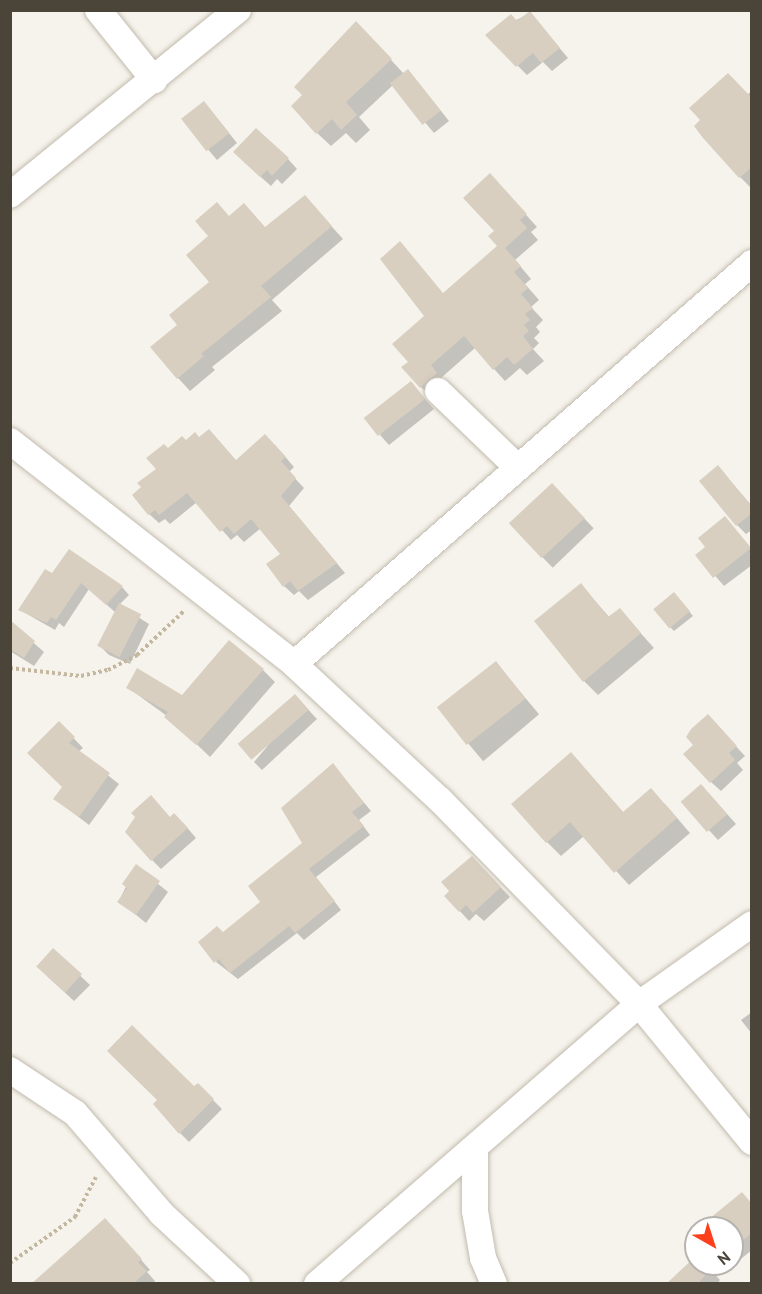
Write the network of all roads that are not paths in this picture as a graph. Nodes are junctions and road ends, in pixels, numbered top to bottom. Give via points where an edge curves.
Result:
1 (98, 10) edge
2 (238, 10) edge
3 (154, 80) junction
4 (10, 195) edge
5 (750, 266) edge
6 (438, 391) dead end
7 (10, 441) edge
8 (516, 466) junction
9 (294, 664) junction
10 (752, 924) edge
11 (639, 1004) junction
12 (10, 1071) edge
13 (752, 1142) edge
14 (475, 1148) junction
15 (237, 1284) edge
16 (317, 1284) edge
17 (494, 1284) edge

1 - 3 street
2 - 3 street
3 - 4 street
5 - 8 street
6 - 8 street
7 - 9 street
8 - 9 street
9 - 11 street via 440,800
10 - 11 street
11 - 13 street
11 - 14 street
12 - 15 street via 75,1113 162,1214
14 - 16 street
14 - 17 street via 475,1211 483,1258

